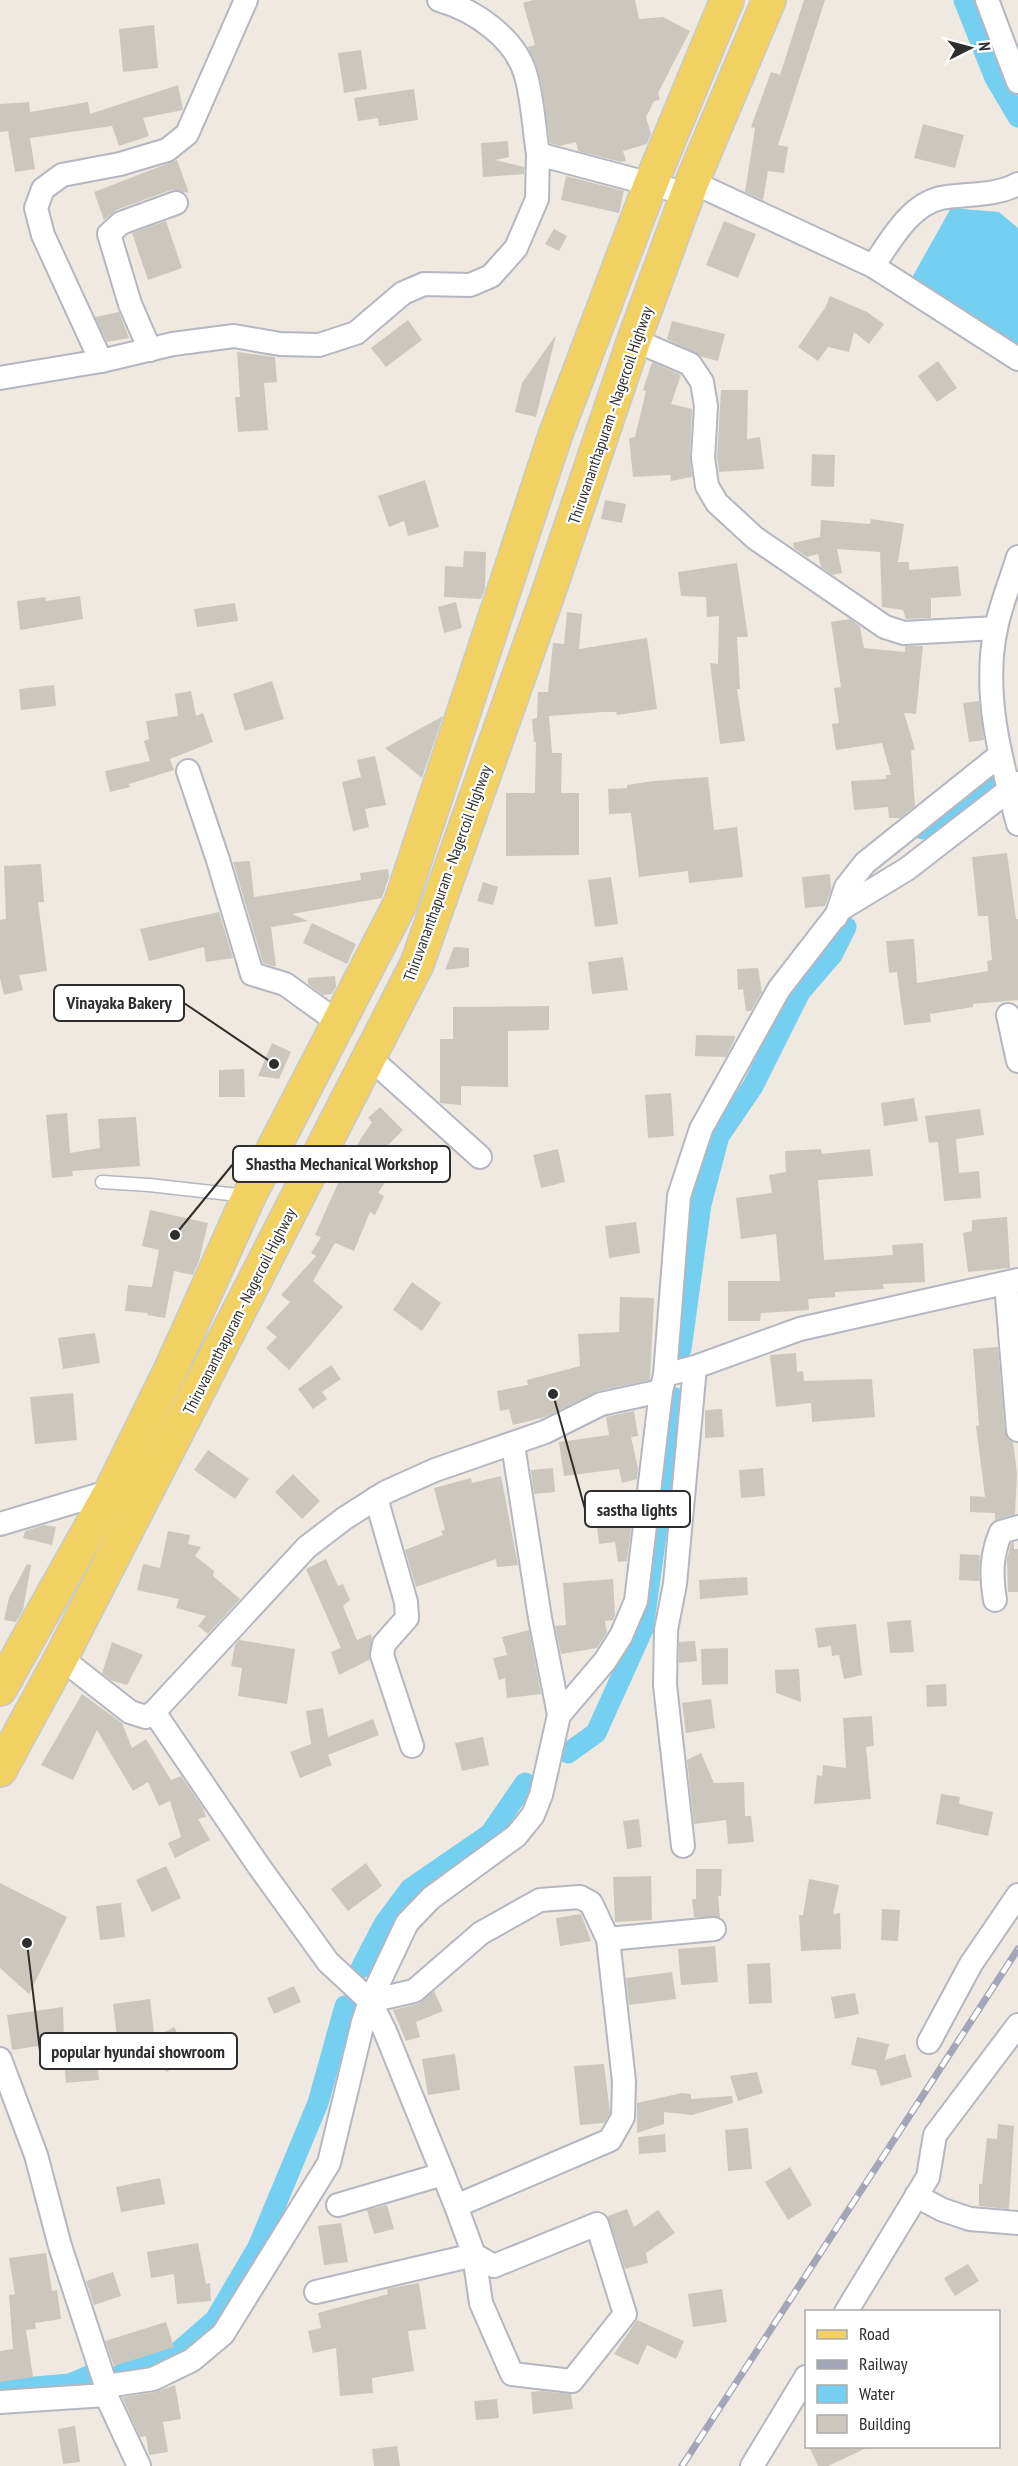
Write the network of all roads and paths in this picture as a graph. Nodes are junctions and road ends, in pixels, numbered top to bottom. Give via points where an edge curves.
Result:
1 (246, 0) edge
2 (439, 0) edge
3 (728, 0) edge
4 (769, 0) edge
5 (987, 0) edge
6 (1018, 82) edge
7 (538, 154) junction
8 (651, 183) junction
9 (1018, 184) edge
10 (690, 188) junction
11 (176, 203) dead end
12 (873, 266) junction
13 (634, 340) junction
14 (150, 350) junction
15 (1018, 359) edge
16 (100, 361) junction
17 (0, 378) edge
18 (1018, 557) edge
19 (996, 628) junction
20 (1000, 755) junction
21 (188, 771) dead end
22 (1013, 786) edge
23 (1018, 824) edge
24 (836, 916) junction
25 (1008, 1015) dead end
26 (339, 1023) junction
27 (369, 1057) junction
28 (1018, 1061) edge
29 (480, 1157) dead end
30 (102, 1182) dead end
31 (249, 1196) junction
32 (1012, 1282) edge
33 (695, 1367) junction
34 (663, 1383) junction
35 (1018, 1430) edge
36 (513, 1445) junction
37 (111, 1491) junction
38 (376, 1498) junction
39 (0, 1524) edge
40 (1018, 1527) edge
41 (995, 1600) dead end
42 (61, 1658) junction
43 (0, 1689) edge
44 (154, 1712) junction
45 (558, 1715) junction
46 (412, 1746) dead end
47 (0, 1770) edge
48 (683, 1846) dead end
49 (1018, 1895) edge
50 (714, 1929) dead end
51 (608, 1939) junction
52 (370, 2001) junction
53 (1018, 2025) edge
54 (929, 2042) dead end
55 (0, 2059) edge
56 (443, 2174) junction
57 (916, 2196) junction
58 (338, 2205) dead end
59 (456, 2206) junction
60 (1018, 2223) edge
61 (474, 2255) junction
62 (316, 2292) dead end
63 (847, 2310) edge
64 (805, 2380) edge
65 (106, 2390) junction
66 (0, 2402) edge
67 (139, 2466) edge
68 (752, 2466) edge

1 - 16 street via 187,134 167,150 62,175 43,189 36,208 43,235
2 - 7 street via 462,7 502,36 526,74
3 - 8 main road, Thiruvananthapuram - Nagercoil Highway
4 - 10 main road, Thiruvananthapuram - Nagercoil Highway
5 - 6 street
7 - 8 street
7 - 14 street via 537,199 516,248 491,276 470,285 424,284 403,293 356,333 319,345 280,344 234,336
8 - 10 street
8 - 26 main road, Thiruvananthapuram - Nagercoil Highway via 555,436 401,902
9 - 12 street via 994,193 938,199 917,210
10 - 12 street
10 - 13 main road, Thiruvananthapuram - Nagercoil Highway
11 - 14 street via 121,223 109,234 130,304
12 - 15 street
13 - 19 street via 690,364 702,382 707,486 729,517 755,538 885,627 904,633
13 - 27 main road, Thiruvananthapuram - Nagercoil Highway via 417,964
14 - 16 street
16 - 17 street
18 - 19 street
19 - 20 street via 993,711
20 - 22 street
20 - 24 street via 865,863 846,887
21 - 26 street via 252,974 285,984
22 - 23 street
22 - 24 street via 907,869 841,909
24 - 34 street via 779,989 701,1129 679,1196
25 - 28 street
26 - 31 main road, Thiruvananthapuram - Nagercoil Highway
27 - 29 street
27 - 42 main road, Thiruvananthapuram - Nagercoil Highway
30 - 31 lane
31 - 37 main road, Thiruvananthapuram - Nagercoil Highway
32 - 33 street via 800,1329
32 - 35 street
33 - 34 street
33 - 48 street via 666,1641 665,1685
34 - 36 street via 601,1404
34 - 45 street via 636,1600 605,1661
36 - 38 street via 435,1470
36 - 45 street
37 - 39 street
37 - 43 main road, Thiruvananthapuram - Nagercoil Highway
38 - 44 street via 307,1547
38 - 46 street via 406,1602 406,1618 384,1644 382,1655
40 - 41 street via 1001,1532 997,1542 992,1580
42 - 44 street via 130,1712 146,1716
42 - 47 main road, Thiruvananthapuram - Nagercoil Highway
44 - 52 street via 328,1962
45 - 52 street via 542,1795 532,1815 516,1836 431,1898 407,1923
49 - 54 street via 970,1964
50 - 51 street
51 - 52 street via 591,1903 580,1897 540,1900 481,1933 414,1991
51 - 59 street via 624,2081 623,2116 610,2140
52 - 56 street
52 - 65 street via 329,2163 223,2334 192,2360 153,2379
53 - 57 street via 935,2135 928,2177
55 - 65 street via 36,2155
56 - 58 street
56 - 59 street
57 - 60 street via 970,2218
57 - 63 street
59 - 61 street
61 - 61 street via 494,2266 597,2224 625,2314 572,2380 512,2374 481,2303
61 - 62 street
64 - 68 street
65 - 66 street
65 - 67 street

